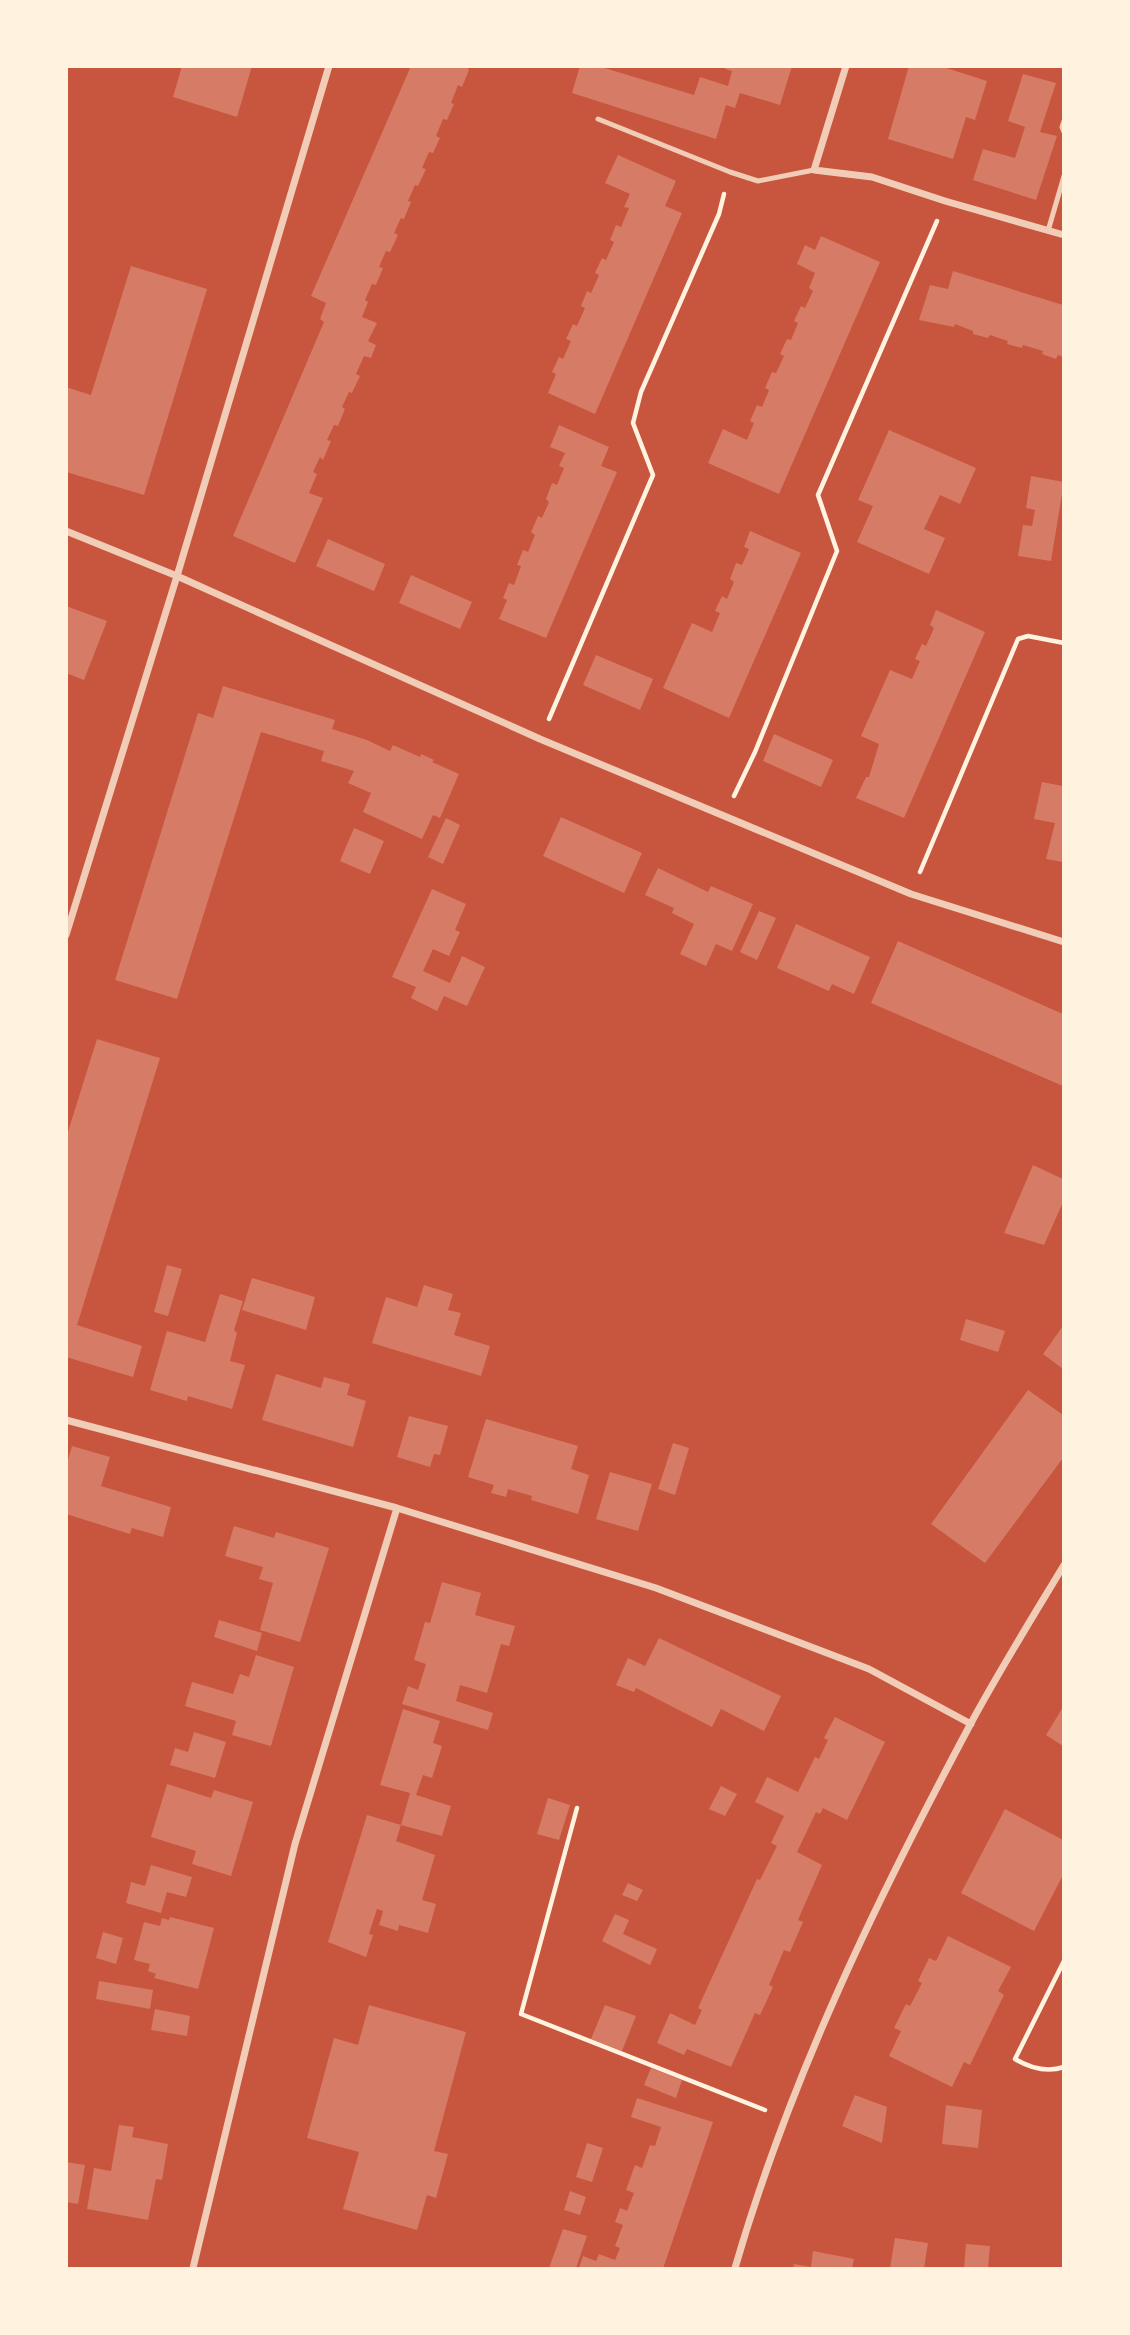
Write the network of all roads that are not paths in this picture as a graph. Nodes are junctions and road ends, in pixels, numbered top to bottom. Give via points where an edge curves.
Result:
1 (329, 66) edge
2 (846, 66) edge
3 (598, 119) dead end
4 (1063, 121) edge
5 (1063, 132) edge
6 (814, 170) junction
7 (1063, 176) edge
8 (1048, 230) junction
9 (1063, 235) edge
10 (66, 531) edge
11 (177, 576) junction
12 (66, 935) edge
13 (1063, 942) edge
14 (66, 1420) edge
15 (397, 1508) junction
16 (1063, 1565) edge
17 (971, 1724) junction
18 (193, 2269) edge
19 (735, 2269) edge

1 - 11 street
2 - 6 street
3 - 6 lane via 758,181
4 - 5 lane
6 - 8 street via 872,177
7 - 8 lane
8 - 9 street
10 - 11 street
11 - 12 street
11 - 13 street via 540,739 911,894
14 - 15 street
15 - 17 street via 656,1588 776,1633 869,1669
15 - 18 street via 295,1844
16 - 17 street
17 - 19 street via 883,1893 784,2117

